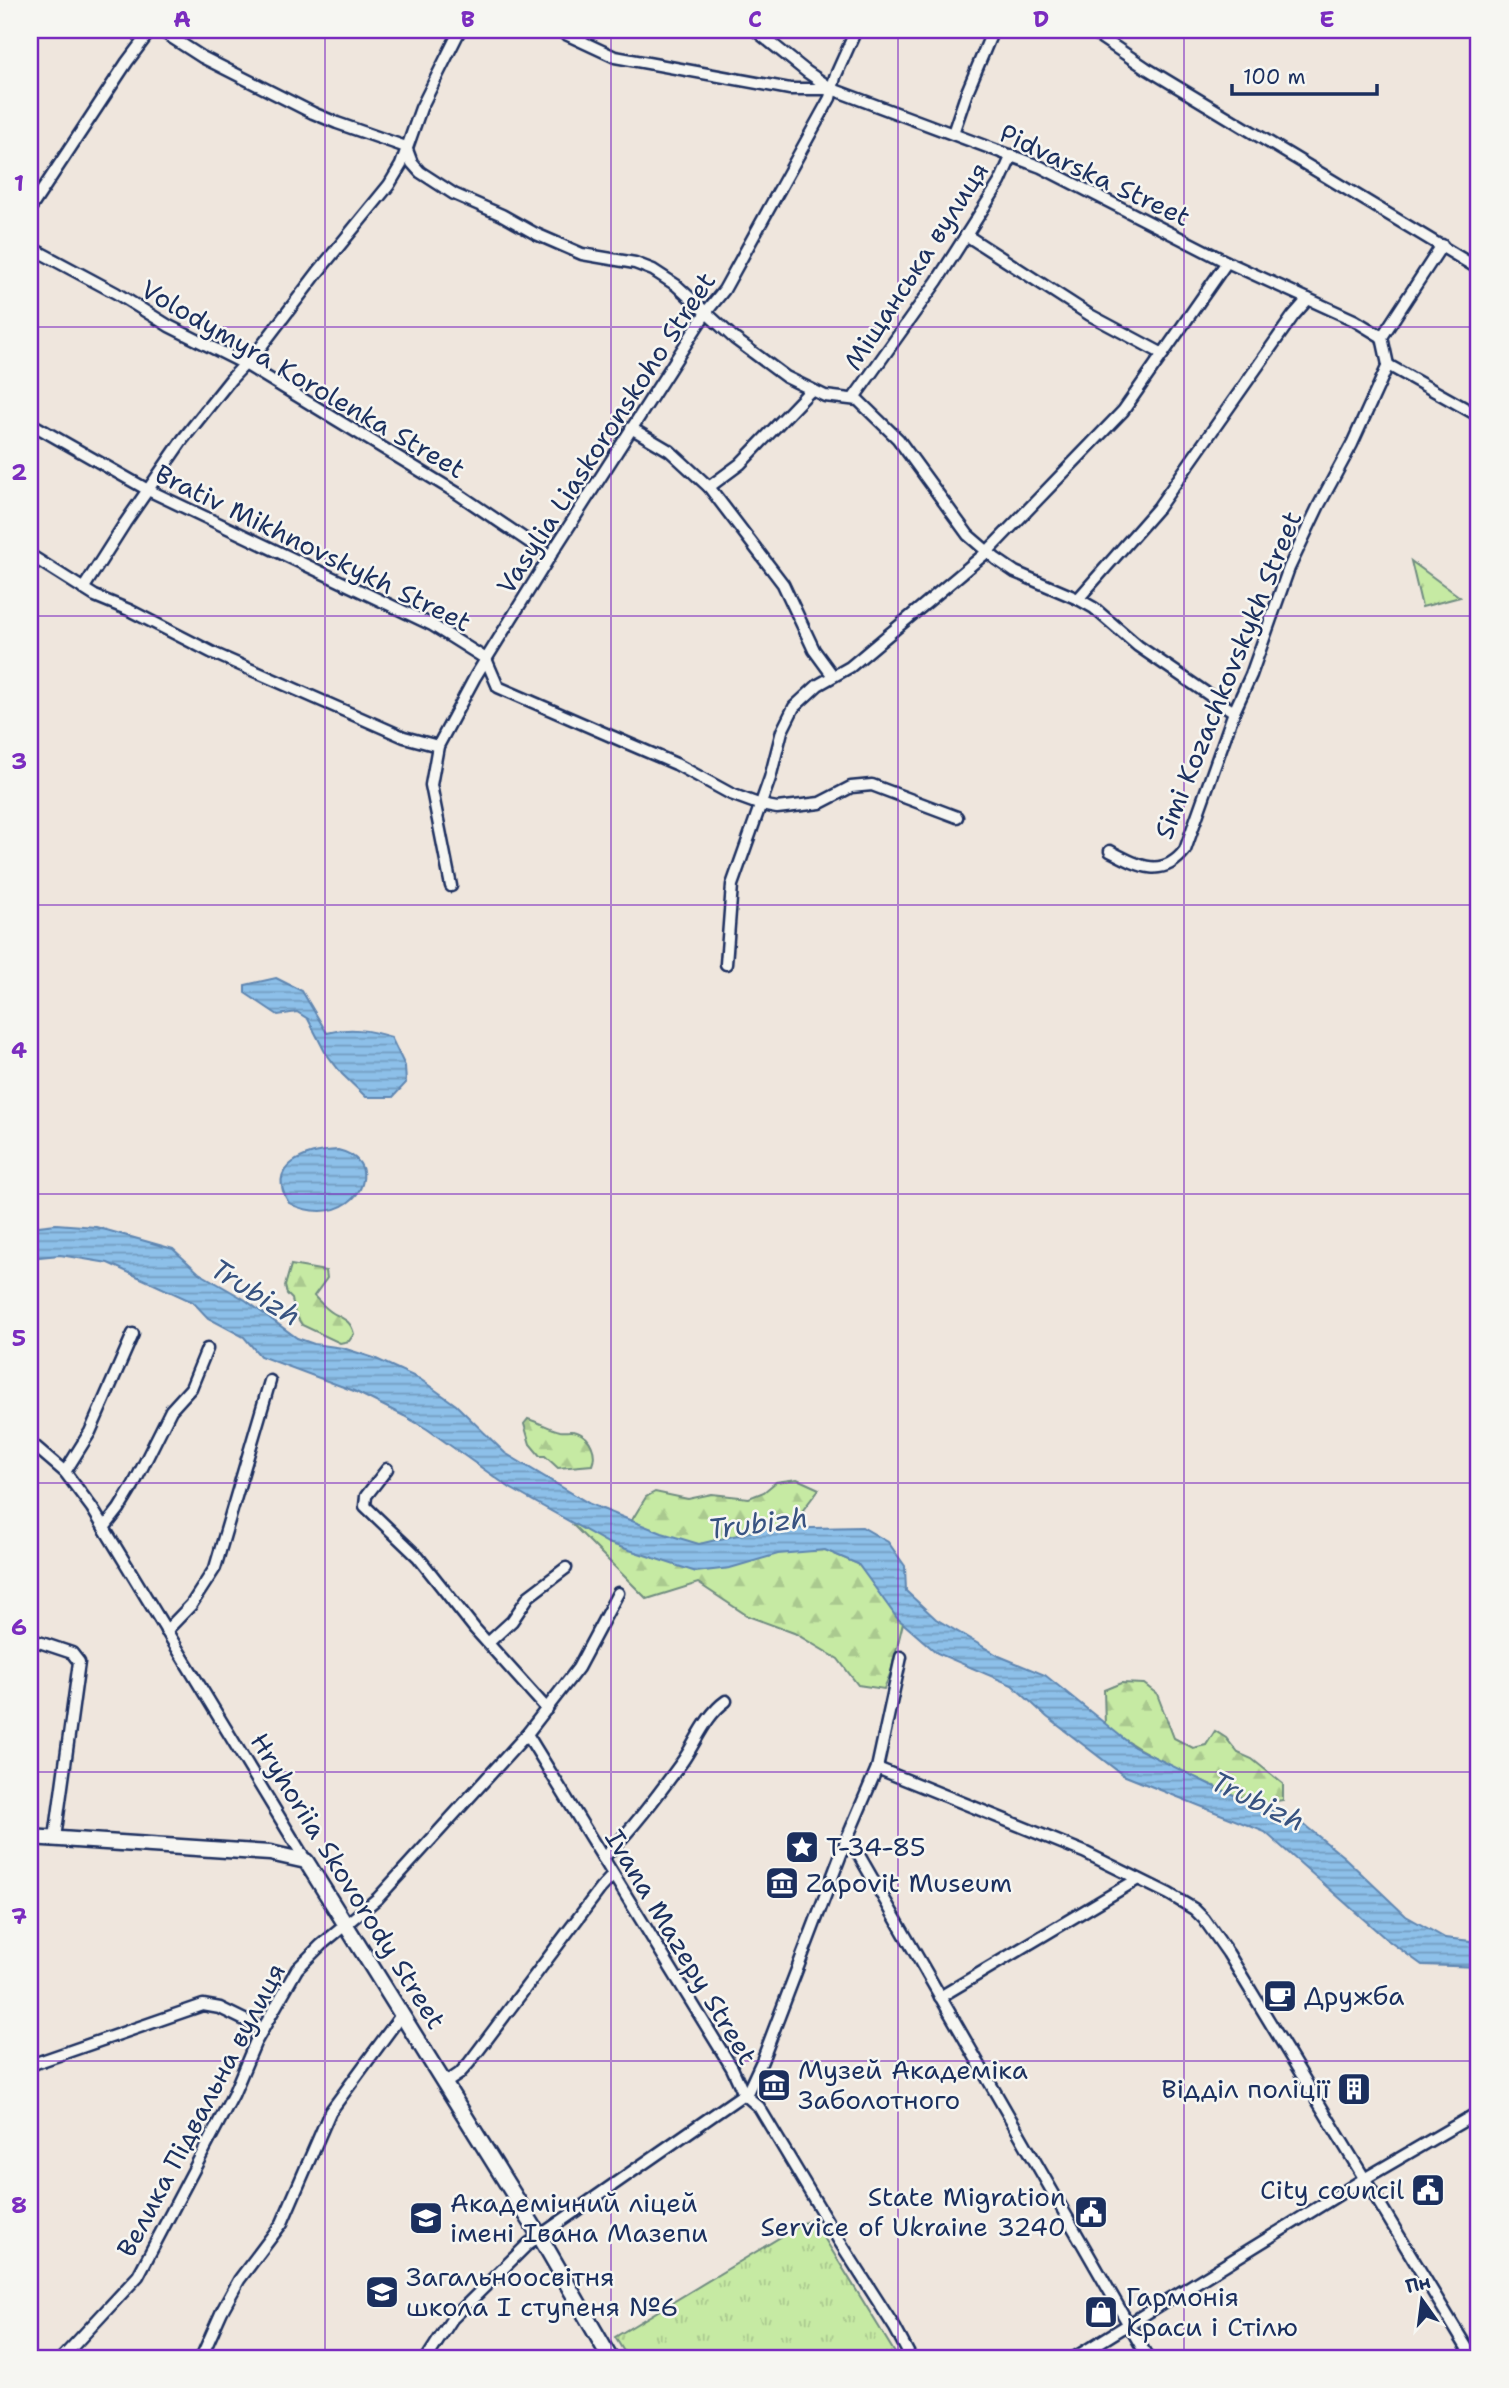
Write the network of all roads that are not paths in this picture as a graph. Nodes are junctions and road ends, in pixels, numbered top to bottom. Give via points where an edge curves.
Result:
1 (152, 30) edge
2 (160, 30) edge
3 (460, 30) edge
4 (557, 30) edge
5 (755, 30) edge
6 (856, 30) edge
7 (993, 30) edge
8 (1090, 30) edge
9 (832, 89) junction
10 (953, 133) junction
11 (406, 147) junction
12 (1012, 155) junction
13 (30, 209) edge
14 (966, 235) junction
15 (1442, 245) junction
16 (30, 247) edge
17 (1227, 262) junction
18 (1479, 269) edge
19 (1308, 299) junction
20 (707, 312) junction
21 (1382, 337) junction
22 (1163, 354) junction
23 (245, 364) junction
24 (1388, 365) junction
25 (811, 390) junction
26 (853, 399) junction
27 (1479, 416) edge
28 (30, 423) edge
29 (631, 428) junction
30 (709, 487) junction
31 (148, 490) junction
32 (987, 552) junction
33 (30, 555) edge
34 (550, 556) junction
35 (83, 589) junction
36 (1078, 599) junction
37 (486, 659) junction
38 (834, 676) junction
39 (1234, 712) junction
40 (438, 746) junction
41 (761, 805) junction
42 (957, 817) dead end
43 (1110, 851) dead end
44 (451, 886) dead end
45 (726, 964) dead end
46 (133, 1334) dead end
47 (208, 1349) dead end
48 (270, 1381) dead end
49 (30, 1442) edge
50 (387, 1469) dead end
51 (65, 1472) junction
52 (104, 1528) junction
53 (566, 1568) dead end
54 (618, 1593) dead end
55 (166, 1631) junction
56 (30, 1639) edge
57 (488, 1643) junction
58 (901, 1657) dead end
59 (726, 1701) dead end
60 (547, 1709) junction
61 (527, 1734) junction
62 (877, 1768) junction
63 (848, 1836) junction
64 (30, 1837) edge
65 (55, 1838) junction
66 (603, 1858) junction
67 (306, 1861) junction
68 (613, 1875) junction
69 (1138, 1879) junction
70 (346, 1925) junction
71 (940, 1997) junction
72 (402, 2014) junction
73 (263, 2029) junction
74 (30, 2065) edge
75 (444, 2084) junction
76 (744, 2094) junction
77 (1479, 2112) edge
78 (1364, 2179) junction
79 (539, 2235) junction
80 (1129, 2324) junction
81 (62, 2358) edge
82 (201, 2358) edge
83 (428, 2358) edge
84 (610, 2358) edge
85 (911, 2358) edge
86 (1074, 2358) edge
87 (1148, 2358) edge
88 (1474, 2358) edge

1 - 13 street
2 - 11 street via 202,57 313,113
3 - 11 street
4 - 9 street via 615,57 790,89
5 - 9 street, Pidvarska Street
6 - 9 street, Vasylia Liaskoronskoho Street
7 - 10 street, Міщанська вулиця
8 - 15 street
9 - 10 street, Pidvarska Street
9 - 20 street, Vasylia Liaskoronskoho Street via 724,290
10 - 12 street, Pidvarska Street
11 - 20 street via 420,172 454,194 582,254 646,266
11 - 23 street via 389,185
12 - 14 street, Міщанська вулиця
12 - 17 street, Pidvarska Street
14 - 22 street via 1090,315
14 - 26 street, Міщанська вулиця
15 - 18 street
15 - 21 street
16 - 23 street, Volodymyra Korolenka Street
17 - 19 street, Pidvarska Street
17 - 22 street
19 - 21 street, Pidvarska Street
19 - 36 street via 1158,508
20 - 25 street via 753,354
20 - 29 street, Vasylia Liaskoronskoho Street
21 - 24 street
22 - 32 street via 1123,411
23 - 31 street
23 - 34 street, Volodymyra Korolenka Street via 457,493
24 - 27 street
24 - 39 street, Simi Kozachkovskykh Street via 1305,533
25 - 26 street
25 - 30 street via 746,458
26 - 32 street via 898,439 968,535
28 - 31 street, Brativ Mikhnovskykh Street
29 - 30 street via 670,451
29 - 34 street, Vasylia Liaskoronskoho Street
30 - 38 street via 783,584 814,650
31 - 35 street
31 - 37 street, Brativ Mikhnovskykh Street via 432,625
32 - 36 street via 1015,572
32 - 38 street
33 - 35 street
34 - 37 street, Vasylia Liaskoronskoho Street
35 - 40 street via 226,659 404,737
36 - 39 street
37 - 40 street, Vasylia Liaskoronskoho Street
37 - 41 street, Brativ Mikhnovskykh Street via 498,687
38 - 41 street via 809,691 790,713
39 - 43 street, Simi Kozachkovskykh Street via 1181,855 1167,866 1154,868
40 - 44 street, Vasylia Liaskoronskoho Street via 431,785
41 - 42 street, Brativ Mikhnovskykh Street via 777,808 820,803 850,787 872,785
41 - 45 street via 732,885
46 - 51 street via 90,1432
47 - 52 street via 191,1388 172,1410 133,1486
48 - 55 street via 212,1574
49 - 51 street, Hryhoriia Skovorody Street
50 - 57 street via 366,1496 365,1506 418,1557
51 - 52 street, Hryhoriia Skovorody Street
52 - 55 street, Hryhoriia Skovorody Street
53 - 57 street via 529,1596 513,1621
54 - 60 street, Велика Підвальна вулиця via 589,1650
55 - 67 street, Hryhoriia Skovorody Street
56 - 65 street via 72,1653 79,1662
57 - 60 street
58 - 62 street
59 - 66 street
60 - 61 street, Велика Підвальна вулиця
61 - 66 street, Ivana Mazepy Street
61 - 70 street, Велика Підвальна вулиця via 378,1898
62 - 63 street
62 - 69 street via 1084,1852
63 - 71 street
63 - 76 street via 762,2061
64 - 65 street
65 - 67 street via 270,1853
66 - 68 street, Ivana Mazepy Street
67 - 70 street, Hryhoriia Skovorody Street
68 - 75 street via 469,2063
68 - 76 street, Ivana Mazepy Street
69 - 71 street
69 - 78 street via 1194,1909 1209,1924
70 - 72 street, Hryhoriia Skovorody Street
70 - 73 street, Велика Підвальна вулиця via 297,1969
71 - 80 street
72 - 75 street, Hryhoriia Skovorody Street
72 - 82 street via 330,2112 282,2223 243,2273
73 - 74 street via 220,2008 203,2005
73 - 81 street, Велика Підвальна вулиця via 138,2276
75 - 79 street, Hryhoriia Skovorody Street
76 - 79 street
76 - 85 street, Ivana Mazepy Street via 759,2107
77 - 78 street
78 - 80 street
78 - 88 street
79 - 83 street via 463,2307
79 - 84 street, Hryhoriia Skovorody Street
80 - 86 street
80 - 87 street

